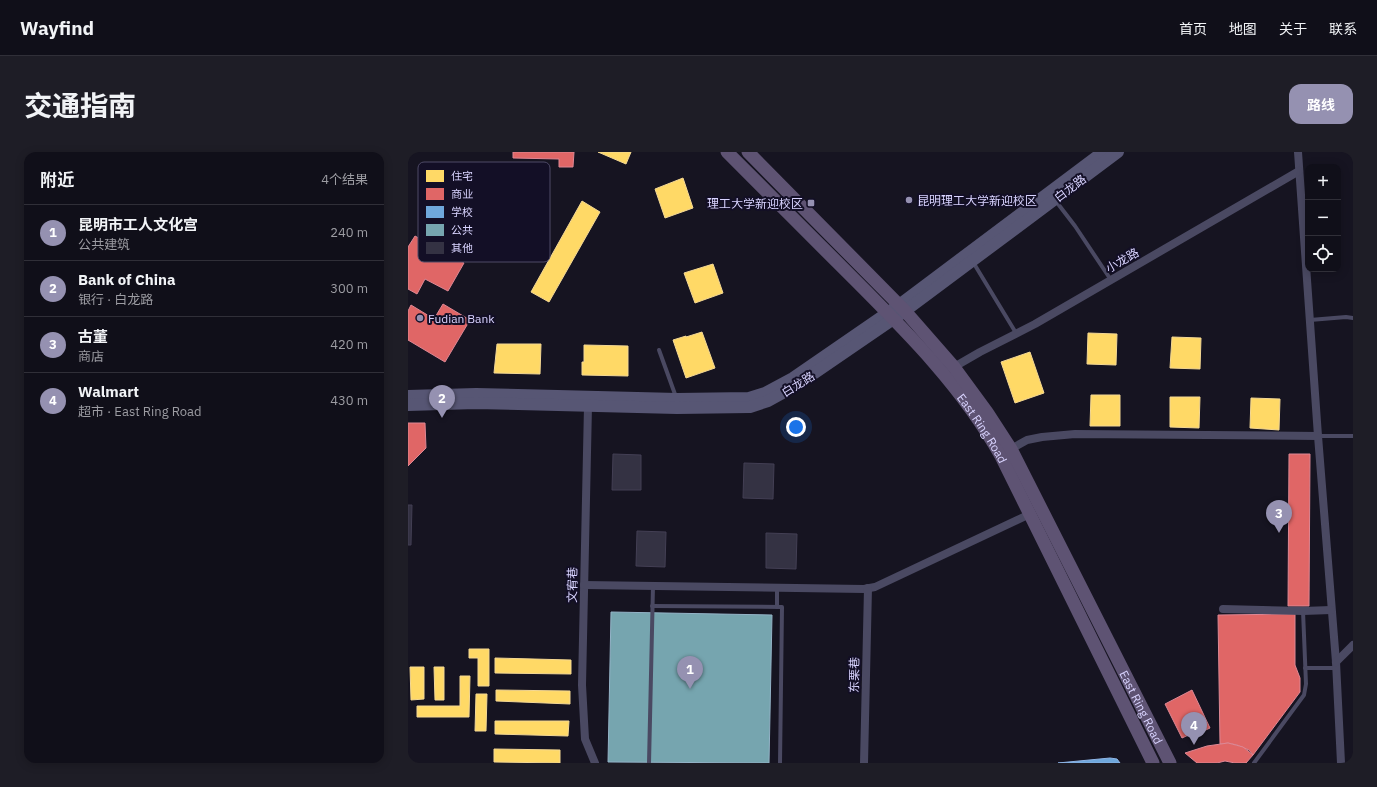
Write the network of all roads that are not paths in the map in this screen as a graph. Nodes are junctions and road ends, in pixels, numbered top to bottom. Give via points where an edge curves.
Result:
1 (727, 152) edge
2 (748, 152) edge
3 (1103, 152) edge
4 (1118, 152) edge
5 (1298, 152) edge
6 (1299, 170) junction
7 (1054, 200) junction
8 (972, 260) junction
9 (1111, 280) junction
10 (902, 308) junction
11 (891, 316) junction
12 (1353, 318) edge
13 (1310, 320) junction
14 (1016, 334) junction
15 (659, 350) dead end
16 (954, 367) junction
17 (408, 396) edge
18 (677, 399) junction
19 (408, 405) edge
20 (588, 406) junction
21 (1318, 436) junction
22 (1353, 436) edge
23 (1011, 449) junction
24 (1030, 514) junction
25 (584, 585) junction
26 (653, 586) junction
27 (778, 588) junction
28 (868, 588) junction
29 (652, 606) junction
30 (777, 607) junction
31 (1224, 609) dead end
32 (1332, 610) junction
33 (1303, 611) junction
34 (1353, 645) edge
35 (1336, 665) junction
36 (1305, 668) junction
37 (595, 763) edge
38 (649, 763) edge
39 (780, 763) edge
40 (864, 763) edge
41 (1153, 763) edge
42 (1170, 763) edge
43 (1254, 763) edge
44 (1342, 763) edge

1 - 11 main road, East Ring Road
2 - 10 main road, East Ring Road
3 - 10 main road, 白龙路
4 - 7 main road, 白龙路
5 - 6 street
6 - 9 street, 小龙路
6 - 13 street
7 - 8 main road, 白龙路
7 - 9 lane
8 - 10 main road, 白龙路
8 - 14 lane
9 - 14 street, 小龙路
10 - 11 main road, 白龙路
10 - 16 main road, East Ring Road
11 - 18 main road, 白龙路 via 765,393 749,398
11 - 20 main road, 白龙路 via 797,386 750,407
11 - 24 main road, East Ring Road via 943,372 987,430
12 - 13 lane
13 - 21 street
14 - 16 street, 小龙路
15 - 18 lane
16 - 23 main road, East Ring Road
17 - 18 main road, 白龙路 via 476,394
19 - 20 main road, 白龙路 via 476,403
20 - 25 street, 文宥巷
21 - 22 lane
21 - 23 street via 1075,434 1027,440
21 - 32 street
23 - 42 main road, East Ring Road
24 - 28 street
24 - 41 main road, East Ring Road
25 - 26 street
25 - 37 street, 文宥巷 via 584,732
26 - 27 street
26 - 29 lane
27 - 28 street
27 - 30 lane
28 - 40 street, 东栗巷
29 - 30 lane
29 - 38 lane
30 - 39 lane via 782,607
31 - 33 street
32 - 33 street
32 - 35 street
33 - 36 lane
34 - 35 street
35 - 36 lane
35 - 44 street
36 - 43 lane via 1304,695

